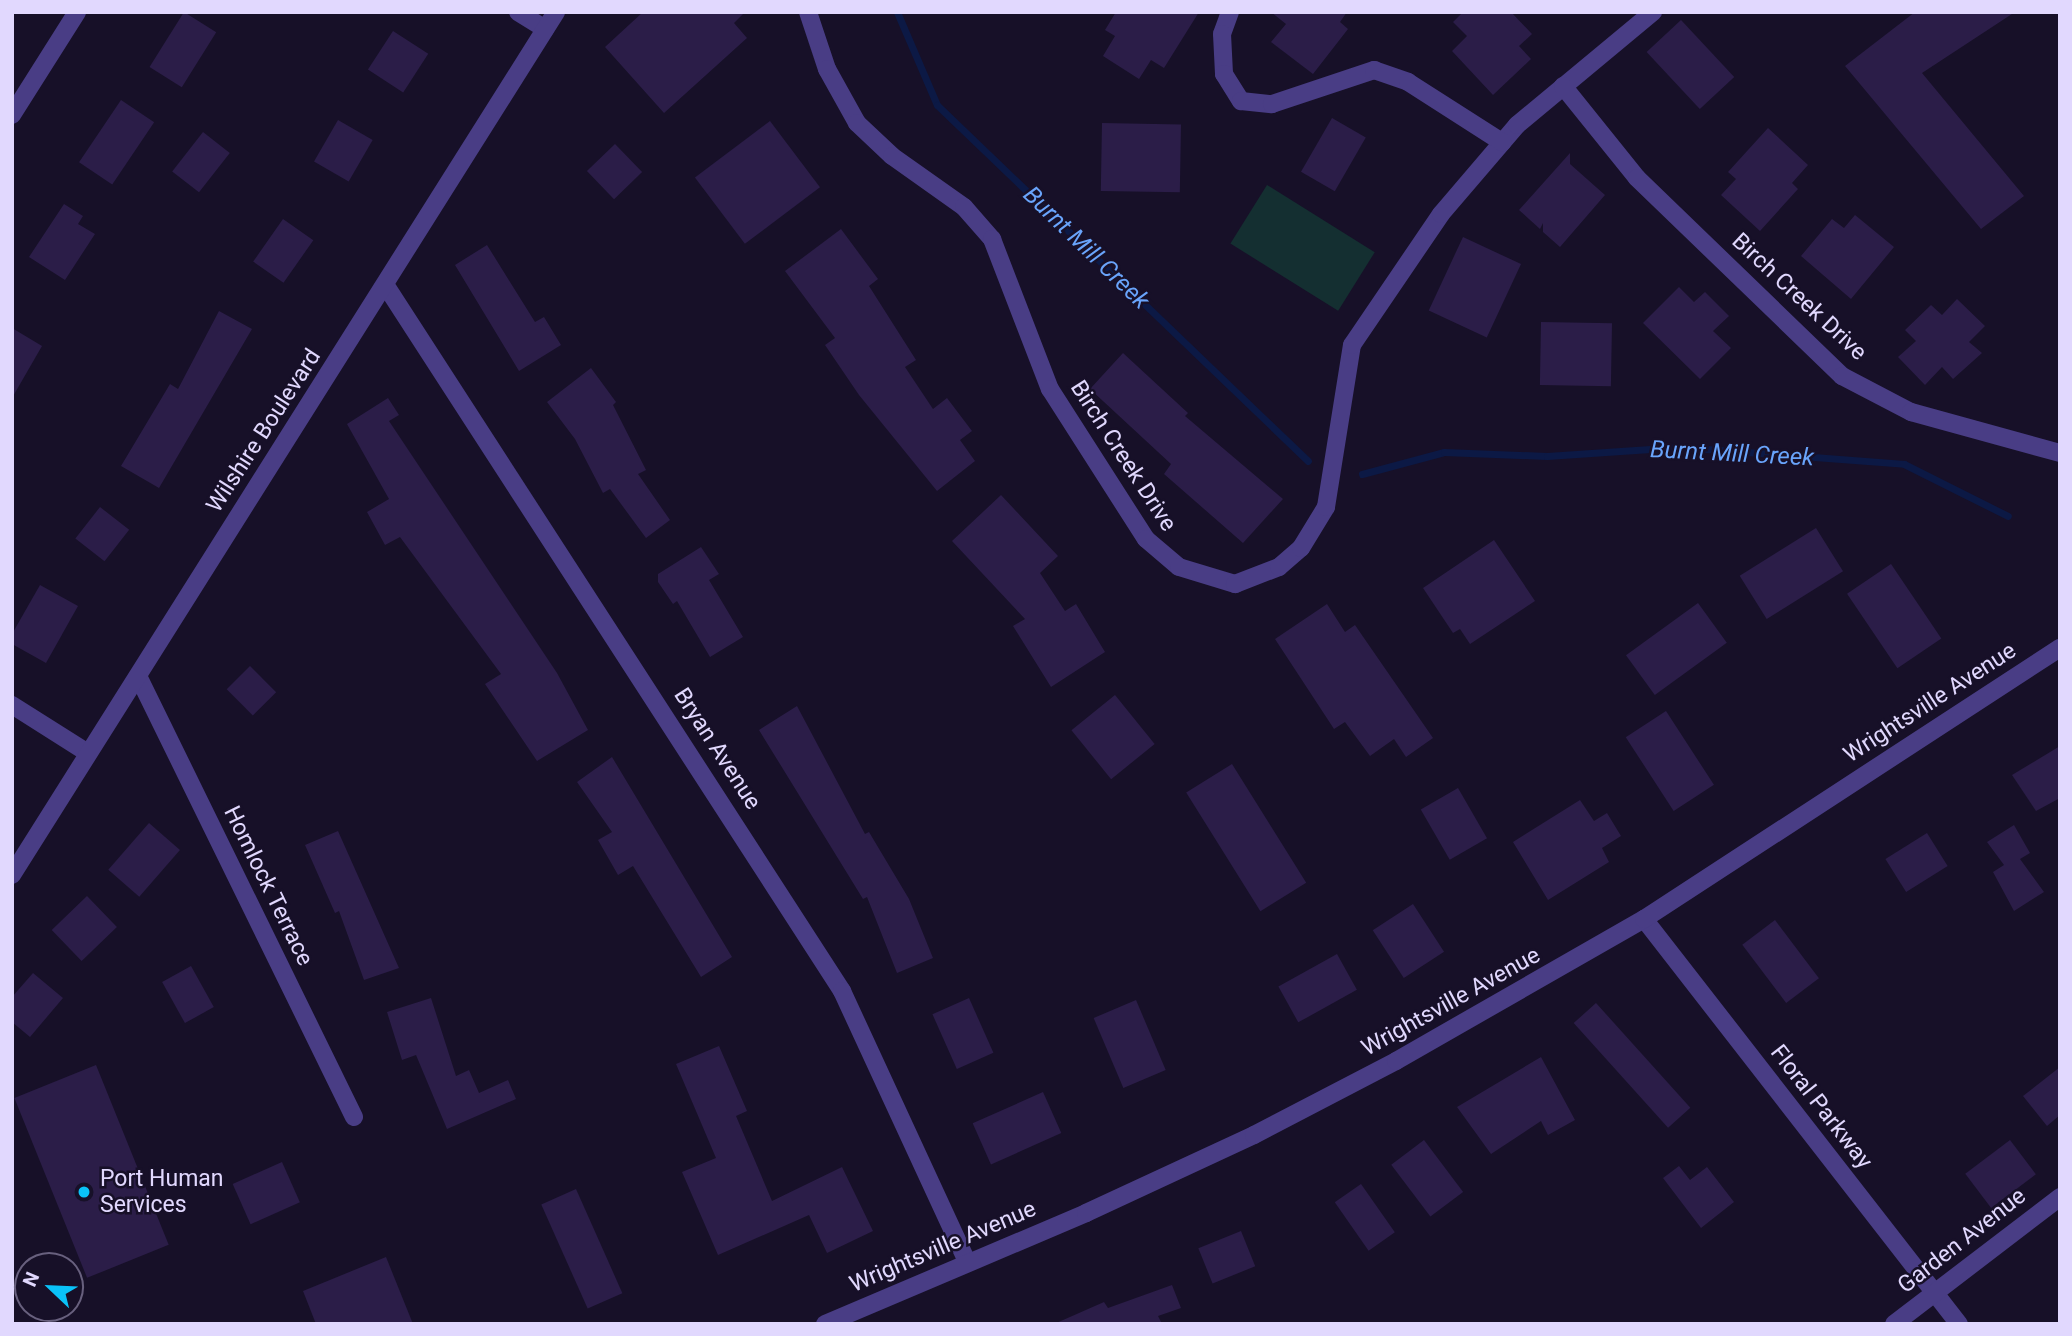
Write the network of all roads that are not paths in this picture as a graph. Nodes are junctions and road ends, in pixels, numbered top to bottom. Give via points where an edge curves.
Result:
1 (77, 12) edge
2 (518, 12) edge
3 (556, 12) edge
4 (808, 12) edge
5 (1230, 12) edge
6 (1653, 12) edge
7 (545, 29) junction
8 (1563, 86) junction
9 (12, 115) edge
10 (1502, 142) junction
11 (386, 286) junction
12 (2060, 453) edge
13 (2060, 648) edge
14 (138, 676) junction
15 (12, 705) edge
16 (88, 753) junction
17 (12, 874) edge
18 (1644, 919) junction
19 (354, 1117) dead end
20 (2060, 1197) edge
21 (967, 1262) junction
22 (1935, 1294) junction
23 (825, 1324) edge
24 (1894, 1324) edge
25 (1959, 1324) edge

1 - 9 street
2 - 7 street
3 - 7 street, Wilshire Boulevard
4 - 10 street, Birch Creek Drive via 827,69 858,123 892,156 964,207 992,239 1050,389 1146,539 1179,567 1226,583 1256,579 1301,548 1332,490 1345,377 1359,331 1441,214
5 - 10 street via 1222,34 1224,74 1241,101 1272,104 1383,72
6 - 8 street, Birch Creek Drive
7 - 11 street, Wilshire Boulevard
8 - 10 street, Birch Creek Drive
8 - 12 street, Birch Creek Drive via 1637,178 1842,376 1911,412
11 - 14 street, Wilshire Boulevard
11 - 21 street, Bryan Avenue via 842,991
13 - 18 street, Wrightsville Avenue
14 - 16 street, Wilshire Boulevard
14 - 19 street, Homlock Terrace
15 - 16 street
16 - 17 street, Wilshire Boulevard
18 - 21 street, Wrightsville Avenue via 1305,1110
18 - 22 street, Floral Parkway
20 - 22 street, Garden Avenue
21 - 23 street, Wrightsville Avenue
22 - 24 street, Garden Avenue
22 - 25 street, Floral Parkway

